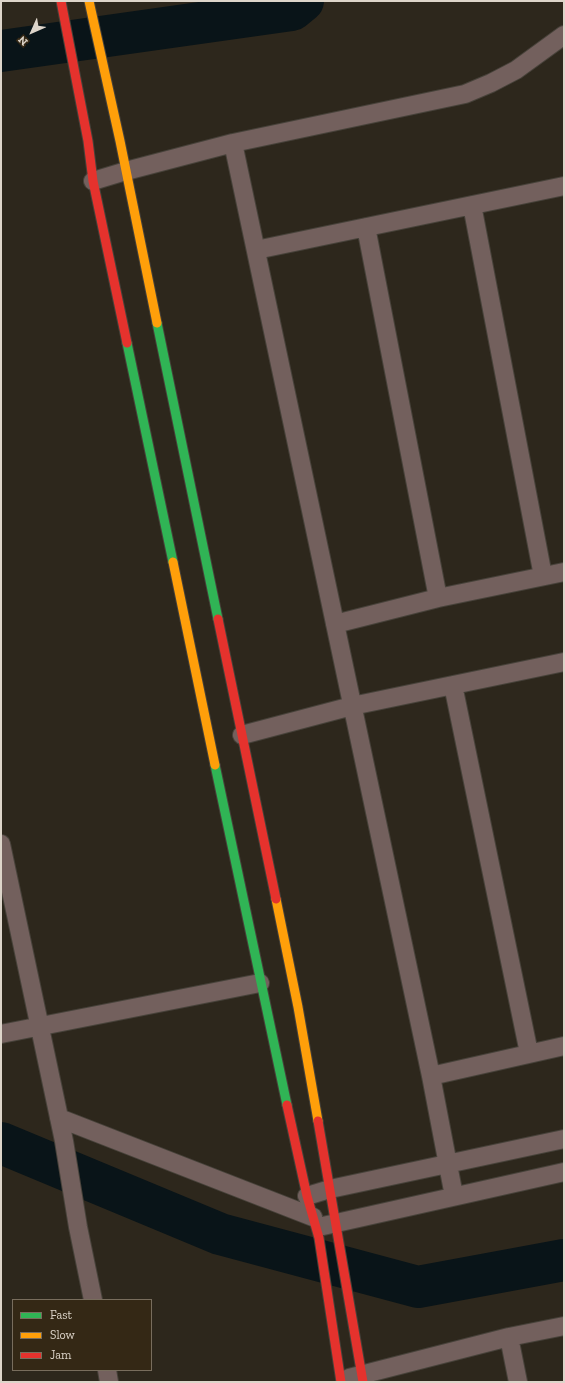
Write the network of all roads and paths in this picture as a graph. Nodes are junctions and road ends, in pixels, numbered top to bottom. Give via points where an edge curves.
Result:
1 (61, 1) edge
2 (89, 1) edge
3 (564, 35) edge
4 (233, 143) junction
5 (126, 171) junction
6 (94, 181) junction
7 (564, 186) edge
8 (472, 205) junction
9 (366, 227) junction
10 (256, 250) junction
11 (564, 572) edge
12 (543, 576) junction
13 (438, 598) junction
14 (335, 624) junction
15 (563, 666) edge
16 (453, 685) junction
17 (352, 706) junction
18 (242, 735) junction
19 (1, 844) edge
20 (260, 983) junction
21 (40, 1026) junction
22 (1, 1034) edge
23 (564, 1046) edge
24 (530, 1054) junction
25 (431, 1076) junction
26 (59, 1118) junction
27 (564, 1139) edge
28 (448, 1164) junction
29 (564, 1172) edge
30 (330, 1189) junction
31 (307, 1196) junction
32 (454, 1196) junction
33 (316, 1227) junction
34 (336, 1232) junction
35 (93, 1299) edge
36 (564, 1326) edge
37 (509, 1337) junction
38 (107, 1371) edge
39 (362, 1379) edge
40 (341, 1381) edge
41 (109, 1382) edge
42 (518, 1382) edge

1 - 6 street
2 - 5 street
3 - 4 street via 516,70 466,94
4 - 5 street
4 - 10 street
5 - 6 street
5 - 18 street
6 - 20 street
7 - 8 street
8 - 9 street
8 - 12 street
9 - 10 street
9 - 13 street
10 - 14 street
11 - 12 street
12 - 13 street
13 - 14 street
14 - 17 street
15 - 16 street
16 - 17 street
16 - 24 street
17 - 18 street
17 - 25 street
18 - 30 street via 298,1007
19 - 21 street
20 - 21 street
20 - 31 street
21 - 22 street
21 - 26 street
23 - 24 street
24 - 25 street
25 - 28 street
26 - 33 street
26 - 35 street
27 - 28 street
28 - 30 street
28 - 32 street
29 - 32 street
30 - 31 street
30 - 34 street
31 - 33 street
32 - 34 street
33 - 34 street
33 - 40 street
34 - 39 street
36 - 37 street
37 - 39 street
37 - 42 street
38 - 41 street
39 - 40 street

